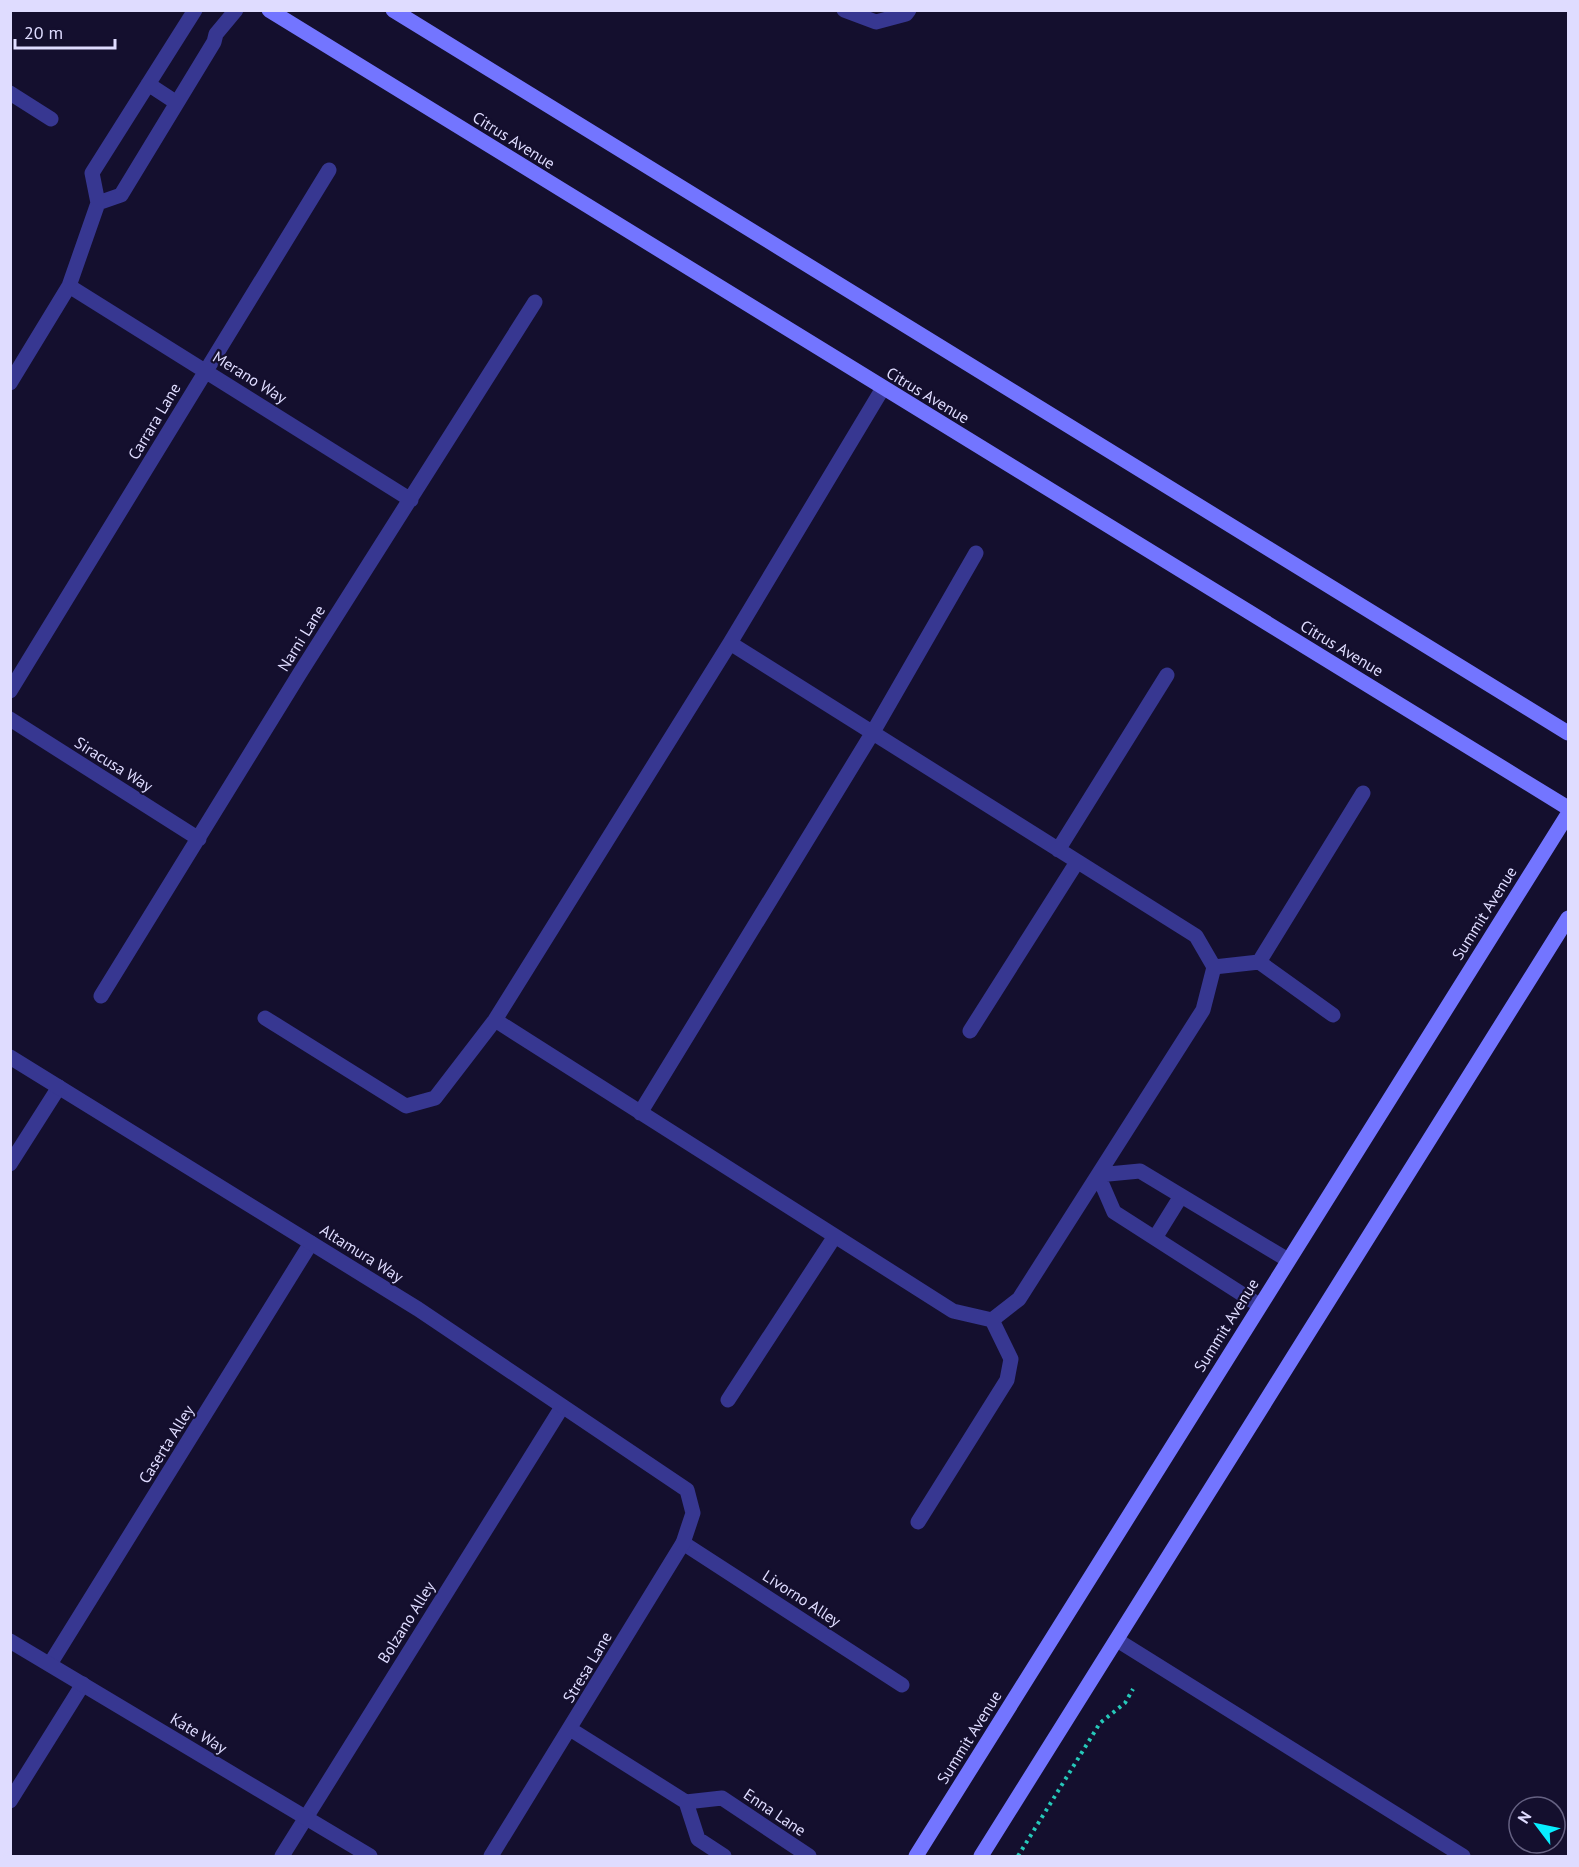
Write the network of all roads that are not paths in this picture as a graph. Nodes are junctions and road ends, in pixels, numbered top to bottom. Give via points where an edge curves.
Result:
1 (195, 10) edge
2 (236, 10) edge
3 (269, 10) edge
4 (393, 10) edge
5 (844, 10) edge
6 (909, 10) edge
7 (148, 84) junction
8 (10, 93) edge
9 (177, 103) junction
10 (51, 119) dead end
11 (329, 170) dead end
12 (98, 203) junction
13 (69, 286) junction
14 (535, 302) dead end
15 (206, 371) junction
16 (10, 383) edge
17 (883, 388) junction
18 (411, 500) junction
19 (976, 553) dead end
20 (730, 643) junction
21 (1167, 675) dead end
22 (10, 691) edge
23 (10, 719) edge
24 (873, 732) junction
25 (1569, 733) edge
26 (1363, 793) dead end
27 (1569, 808) edge
28 (1569, 814) edge
29 (199, 839) junction
30 (1058, 849) junction
31 (1077, 862) junction
32 (1569, 918) edge
33 (1259, 962) junction
34 (1214, 967) junction
35 (101, 996) dead end
36 (1333, 1015) dead end
37 (265, 1018) dead end
38 (495, 1020) junction
39 (970, 1031) dead end
40 (10, 1057) edge
41 (59, 1087) junction
42 (640, 1113) junction
43 (10, 1164) edge
44 (1098, 1175) junction
45 (1181, 1196) junction
46 (835, 1236) junction
47 (1155, 1238) junction
48 (312, 1243) junction
49 (1288, 1260) junction
50 (1259, 1305) junction
51 (992, 1320) junction
52 (728, 1400) dead end
53 (562, 1407) junction
54 (687, 1490) joint
55 (918, 1522) dead end
56 (683, 1542) junction
57 (1117, 1640) junction
58 (10, 1641) edge
59 (50, 1665) junction
60 (83, 1684) junction
61 (902, 1684) dead end
62 (570, 1729) junction
63 (10, 1801) edge
64 (686, 1802) junction
65 (306, 1818) junction
66 (282, 1857) edge
67 (370, 1857) edge
68 (491, 1857) edge
69 (724, 1857) edge
70 (809, 1857) edge
71 (916, 1857) edge
72 (981, 1857) edge
73 (1463, 1857) edge

1 - 7 street
2 - 9 street via 216,34
3 - 17 main road, Citrus Avenue
4 - 25 main road
5 - 6 street via 876,22
7 - 9 street
7 - 12 street via 92,173
8 - 10 street
9 - 12 street via 121,195
11 - 15 street, Carrara Lane
12 - 13 street
13 - 15 street, Merano Way
13 - 16 street
14 - 18 street, Narni Lane
15 - 18 street, Merano Way
15 - 22 street, Carrara Lane
17 - 20 street
17 - 27 main road, Citrus Avenue
18 - 29 street, Narni Lane
19 - 24 street
20 - 24 street
20 - 38 street
21 - 30 street
23 - 29 street, Siracusa Way
24 - 30 street
24 - 42 street
26 - 33 street
28 - 49 main road, Summit Avenue
29 - 35 street, Narni Lane
30 - 31 street
31 - 34 street via 1196,936
31 - 39 street
32 - 57 main road
33 - 34 street
33 - 36 street
34 - 44 street via 1203,1010
37 - 38 street via 406,1106 435,1098
38 - 42 street
40 - 41 street, Altamura Way
41 - 43 street
41 - 48 street, Altamura Way
42 - 46 street
44 - 45 street via 1140,1172
44 - 47 street via 1114,1212
44 - 51 street via 1019,1299
45 - 47 street
45 - 49 street
46 - 51 street via 953,1311
46 - 52 street
47 - 50 street
48 - 53 street, Altamura Way
48 - 59 street, Caserta Alley
49 - 50 main road, Summit Avenue
50 - 71 main road, Summit Avenue
51 - 55 street via 1011,1359 1007,1380
53 - 54 street, Altamura Way
53 - 65 street, Bolzano Alley
54 - 56 street, Stresa Lane via 693,1513
56 - 61 street, Livorno Alley
56 - 62 street, Stresa Lane
57 - 72 main road
57 - 73 street
58 - 59 street, Kate Way
59 - 60 street, Kate Way
60 - 63 street
60 - 65 street, Kate Way
62 - 64 street
62 - 68 street, Stresa Lane
64 - 69 street via 698,1839
64 - 70 street, Enna Lane via 722,1798
65 - 66 street, Bolzano Alley
65 - 67 street, Kate Way

